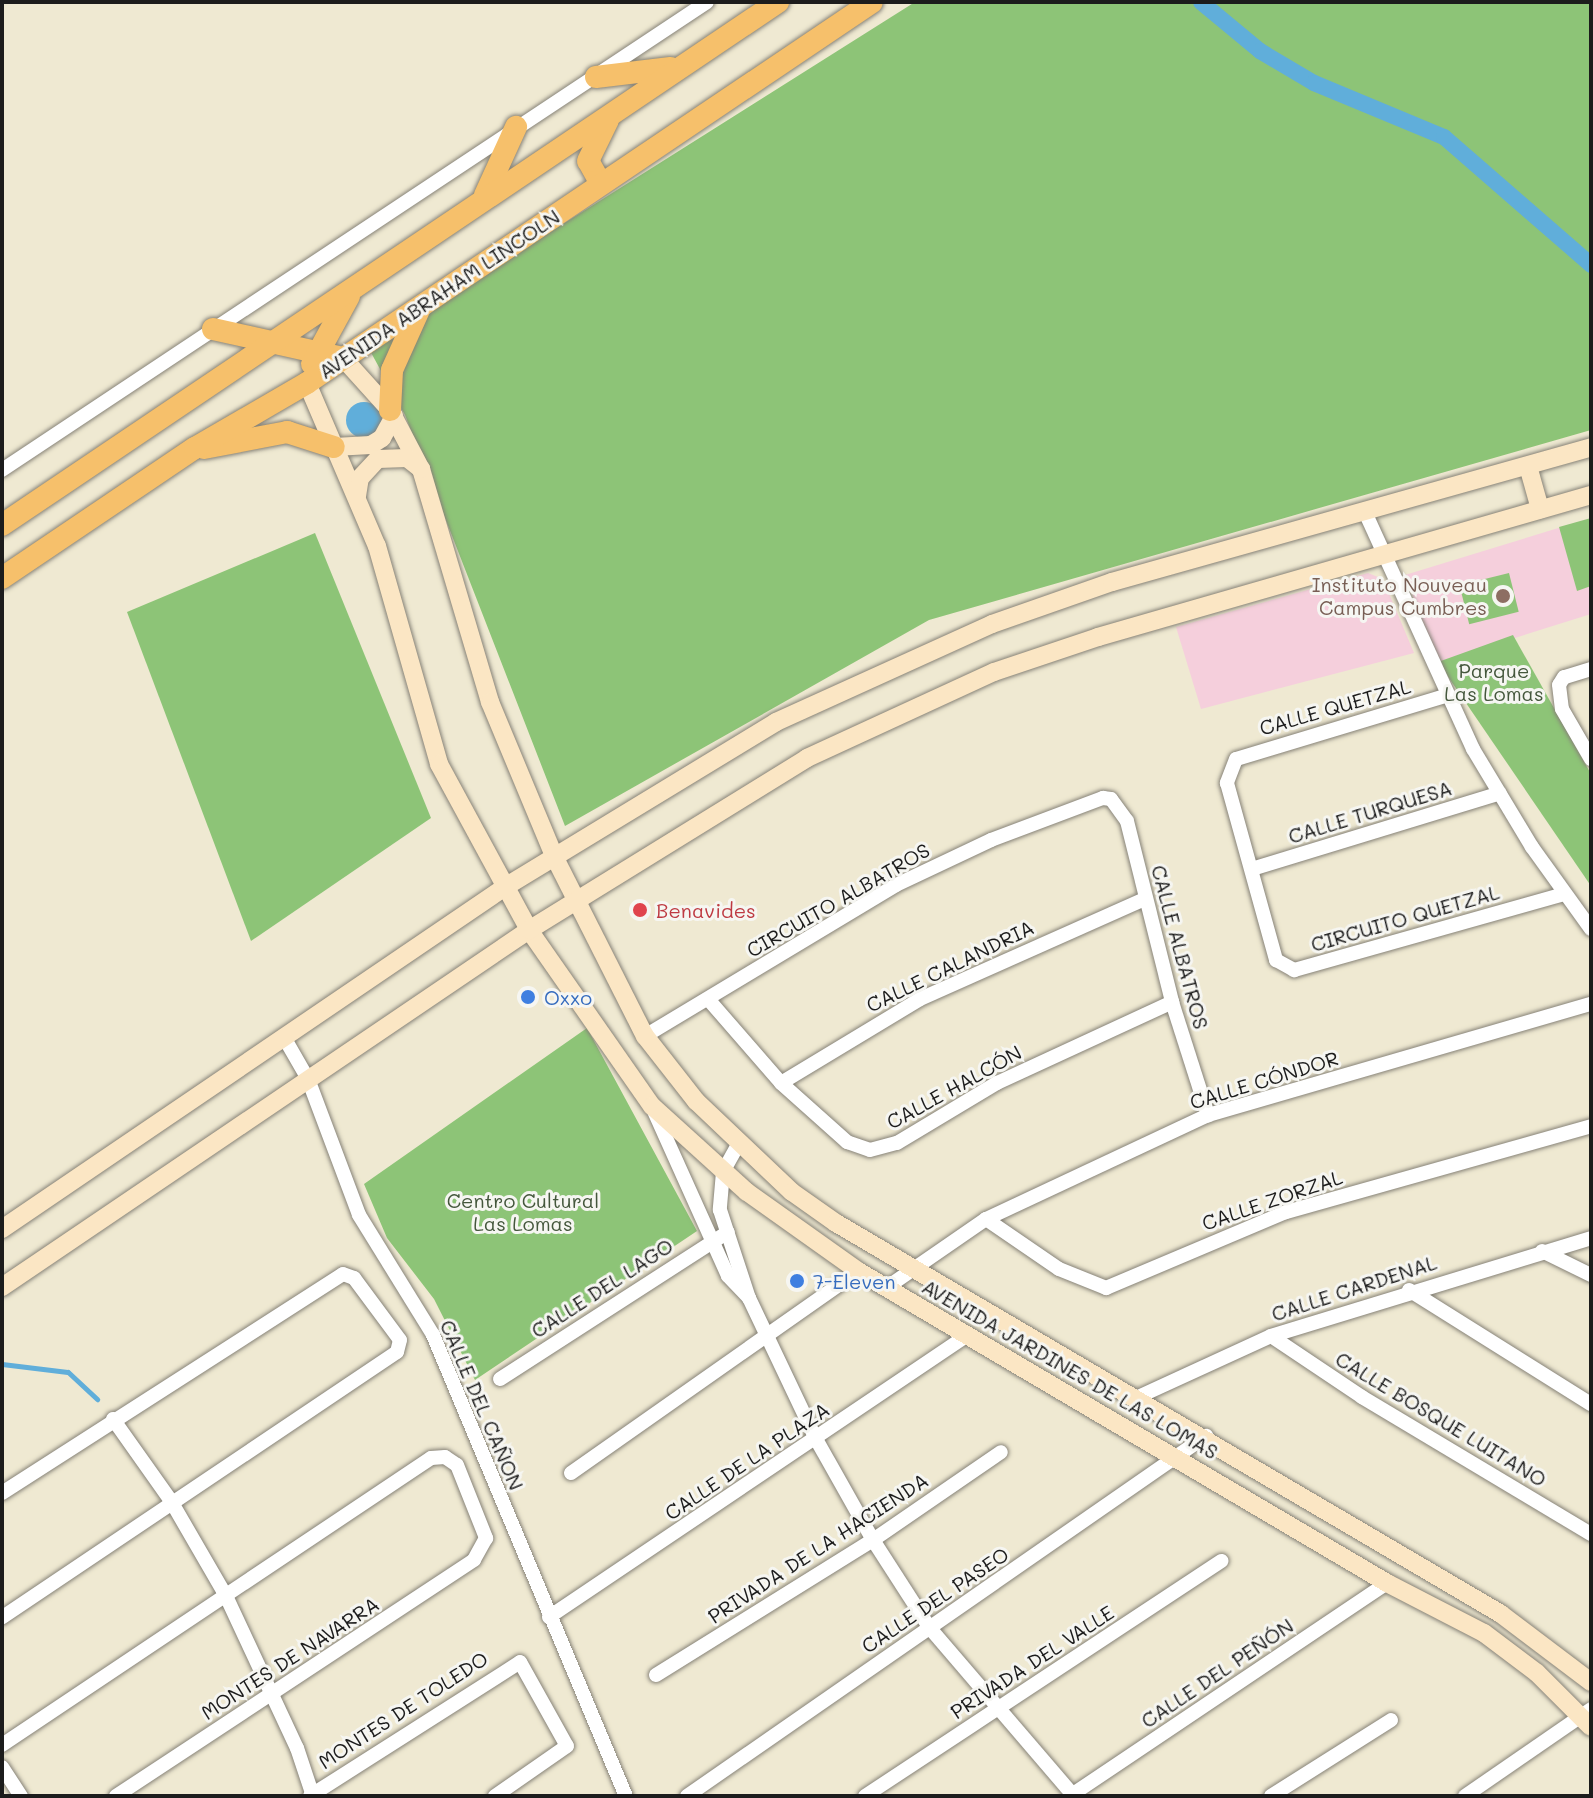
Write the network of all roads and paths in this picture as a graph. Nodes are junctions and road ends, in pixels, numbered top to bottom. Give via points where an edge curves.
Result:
1 (707, 2) edge
2 (758, 2) edge
3 (778, 2) edge
4 (872, 2) edge
5 (743, 26) junction
6 (675, 67) junction
7 (596, 77) junction
8 (615, 109) junction
9 (516, 127) junction
10 (601, 184) junction
11 (484, 197) junction
12 (356, 286) junction
13 (422, 304) junction
14 (213, 329) junction
15 (272, 344) junction
16 (317, 352) junction
17 (343, 358) junction
18 (307, 383) junction
19 (392, 413) junction
20 (334, 447) junction
21 (1591, 447) edge
22 (195, 448) junction
23 (6, 465) edge
24 (1528, 466) junction
25 (421, 469) junction
26 (1591, 495) edge
27 (357, 496) junction
28 (1540, 509) junction
29 (1365, 512) junction
30 (2, 525) edge
31 (1381, 554) junction
32 (2, 578) edge
33 (1591, 669) edge
34 (1445, 696) junction
35 (1236, 759) joint
36 (1591, 759) edge
37 (1500, 793) junction
38 (1103, 798) joint
39 (554, 856) junction
40 (1252, 869) junction
41 (505, 887) junction
42 (1565, 894) junction
43 (1145, 899) junction
44 (576, 901) junction
45 (1591, 929) edge
46 (529, 930) junction
47 (708, 999) junction
48 (1172, 1002) junction
49 (1591, 1004) edge
50 (645, 1036) junction
51 (285, 1039) junction
52 (308, 1079) junction
53 (781, 1083) junction
54 (652, 1106) junction
55 (1208, 1115) junction
56 (1591, 1126) edge
57 (739, 1143) junction
58 (723, 1172) junction
59 (986, 1219) junction
60 (2, 1229) edge
61 (728, 1232) junction
62 (1591, 1238) edge
63 (712, 1240) junction
64 (1542, 1251) junction
65 (912, 1267) junction
66 (858, 1271) junction
67 (1591, 1275) edge
68 (2, 1287) edge
69 (886, 1288) junction
70 (1409, 1290) junction
71 (749, 1298) junction
72 (966, 1336) junction
73 (1271, 1336) junction
74 (769, 1337) junction
75 (500, 1379) dead end
76 (1138, 1397) junction
77 (1591, 1404) edge
78 (113, 1419) junction
79 (1206, 1436) junction
80 (816, 1439) junction
81 (1001, 1452) dead end
82 (1178, 1456) junction
83 (571, 1473) dead end
84 (2, 1493) edge
85 (171, 1501) junction
86 (1591, 1534) edge
87 (873, 1540) junction
88 (1221, 1561) dead end
89 (1387, 1583) junction
90 (226, 1596) junction
91 (2, 1617) edge
92 (549, 1617) junction
93 (929, 1627) junction
94 (656, 1675) dead end
95 (1591, 1682) edge
96 (274, 1694) junction
97 (996, 1711) junction
98 (1588, 1717) edge
99 (1391, 1720) dead end
100 (2, 1745) edge
101 (2, 1767) edge
102 (312, 1795) edge
103 (1072, 1795) edge
104 (21, 1796) edge
105 (116, 1796) edge
106 (495, 1796) edge
107 (626, 1796) edge
108 (687, 1796) edge
109 (865, 1796) edge
110 (1271, 1796) edge
111 (1465, 1796) edge

1 - 7 street
2 - 5 street
3 - 5 main road
4 - 10 main road, AVENIDA ABRAHAM LINCOLN
5 - 6 main road
6 - 7 main road
6 - 8 main road
7 - 9 street
8 - 10 main road via 589,152 589,170
8 - 11 main road
9 - 11 main road
9 - 14 street
10 - 13 main road, AVENIDA ABRAHAM LINCOLN
11 - 12 main road
12 - 15 main road
12 - 16 main road
13 - 17 main road, AVENIDA ABRAHAM LINCOLN
13 - 19 main road via 394,361
14 - 15 main road
14 - 23 street
15 - 16 main road
15 - 30 main road
16 - 17 main road
16 - 18 main road
17 - 18 main road, AVENIDA ABRAHAM LINCOLN
17 - 19 street, AVENIDA JARDINES DE LAS LOMAS
18 - 20 street, AVENIDA JARDINES DE LAS LOMAS
18 - 22 main road, AVENIDA ABRAHAM LINCOLN
19 - 20 street via 382,438 371,445
19 - 25 street, AVENIDA JARDINES DE LAS LOMAS
20 - 22 main road via 287,432
20 - 27 street, AVENIDA JARDINES DE LAS LOMAS
21 - 24 street
22 - 32 main road, AVENIDA ABRAHAM LINCOLN
24 - 28 street
24 - 29 street
25 - 27 street via 407,458 378,459 360,478
25 - 39 street, AVENIDA JARDINES DE LAS LOMAS via 490,702
26 - 28 street
27 - 41 street, AVENIDA JARDINES DE LAS LOMAS via 377,546 439,764
28 - 31 street
29 - 31 street
29 - 39 street via 1126,578 978,630 776,722
31 - 34 street
31 - 44 street via 1098,637 903,711 728,802
33 - 36 street via 1564,677 1559,685 1562,709
34 - 35 street, CALLE QUETZAL
34 - 37 street
35 - 40 street, CIRCUITO QUETZAL via 1227,783
37 - 40 street, CALLE TURQUESA
37 - 42 street
38 - 43 street, CALLE ALBATROS via 1111,799 1127,821
38 - 47 street, CIRCUITO ALBATROS via 991,840 896,885
39 - 41 street
39 - 44 street, AVENIDA JARDINES DE LAS LOMAS
40 - 42 street, CIRCUITO QUETZAL via 1272,952 1282,967 1294,970
41 - 46 street, AVENIDA JARDINES DE LAS LOMAS
41 - 51 street
42 - 45 street
43 - 48 street, CALLE ALBATROS
43 - 53 street, CALLE CALANDRIA via 920,999
44 - 46 street
44 - 50 street, AVENIDA JARDINES DE LAS LOMAS
46 - 52 street
46 - 54 street, AVENIDA JARDINES DE LAS LOMAS
47 - 50 street, CIRCUITO ALBATROS
47 - 53 street, CALLE HALCÓN
48 - 53 street, CALLE HALCÓN via 997,1083 881,1149 847,1142
48 - 55 street, CALLE ALBATROS
49 - 55 street, CALLE CÓNDOR
50 - 57 street, AVENIDA JARDINES DE LAS LOMAS via 696,1101
51 - 52 street, CALLE DEL CAÑON
51 - 60 street
52 - 68 street
52 - 92 street, CALLE DEL CAÑON via 345,1183 433,1335
54 - 58 street, AVENIDA JARDINES DE LAS LOMAS
54 - 63 street
55 - 59 street, CALLE CÓNDOR
56 - 59 street, CALLE ZORZAL via 1286,1212 1106,1288 1059,1269
57 - 58 street
57 - 65 street, AVENIDA JARDINES DE LAS LOMAS via 792,1192
58 - 61 street via 720,1210
58 - 66 street, AVENIDA JARDINES DE LAS LOMAS
59 - 65 street, CALLE CÓNDOR
61 - 63 street, CALLE DEL LAGO
61 - 71 street
62 - 64 street, CALLE CARDENAL
63 - 71 street via 728,1276
63 - 75 street, CALLE DEL LAGO
64 - 67 street
64 - 70 street, CALLE CARDENAL
65 - 69 street, CALLE CÓNDOR
65 - 76 street, AVENIDA JARDINES DE LAS LOMAS
66 - 69 street, AVENIDA JARDINES DE LAS LOMAS
66 - 74 street
69 - 72 street, AVENIDA JARDINES DE LAS LOMAS
70 - 73 street, CALLE CARDENAL
70 - 77 street
71 - 74 street
72 - 80 street, CALLE DE LA PLAZA
72 - 82 street, AVENIDA JARDINES DE LAS LOMAS
73 - 76 street, CALLE CARDENAL
73 - 86 street, CALLE BOSQUE LUITANO
74 - 80 street
74 - 83 street
76 - 79 street, AVENIDA JARDINES DE LAS LOMAS
78 - 84 street
78 - 85 street
78 - 85 street via 343,1274 354,1278 400,1340 397,1352
79 - 82 street, CALLE DEL PASEO
79 - 95 street, AVENIDA JARDINES DE LAS LOMAS via 1501,1614
80 - 87 street
80 - 92 street, CALLE DE LA PLAZA
81 - 87 street, PRIVADA DE LA HACIENDA
82 - 89 street, AVENIDA JARDINES DE LAS LOMAS
82 - 93 street, CALLE DEL PASEO
85 - 90 street
85 - 91 street
87 - 93 street
87 - 94 street, PRIVADA DE LA HACIENDA
88 - 97 street, PRIVADA DEL VALLE
89 - 98 street, AVENIDA JARDINES DE LAS LOMAS via 1484,1633
89 - 103 street, CALLE DEL PEÑÓN
90 - 96 street
90 - 96 street, MONTES DE NAVARRA via 431,1458 457,1465 486,1538 484,1550
90 - 100 street
92 - 107 street, CALLE DEL CAÑON
93 - 97 street
93 - 108 street, CALLE DEL PASEO
96 - 102 street
96 - 105 street, MONTES DE NAVARRA
97 - 103 street
97 - 109 street, PRIVADA DEL VALLE
98 - 111 street
99 - 110 street
101 - 104 street
102 - 106 street, MONTES DE TOLEDO via 520,1662 567,1746

